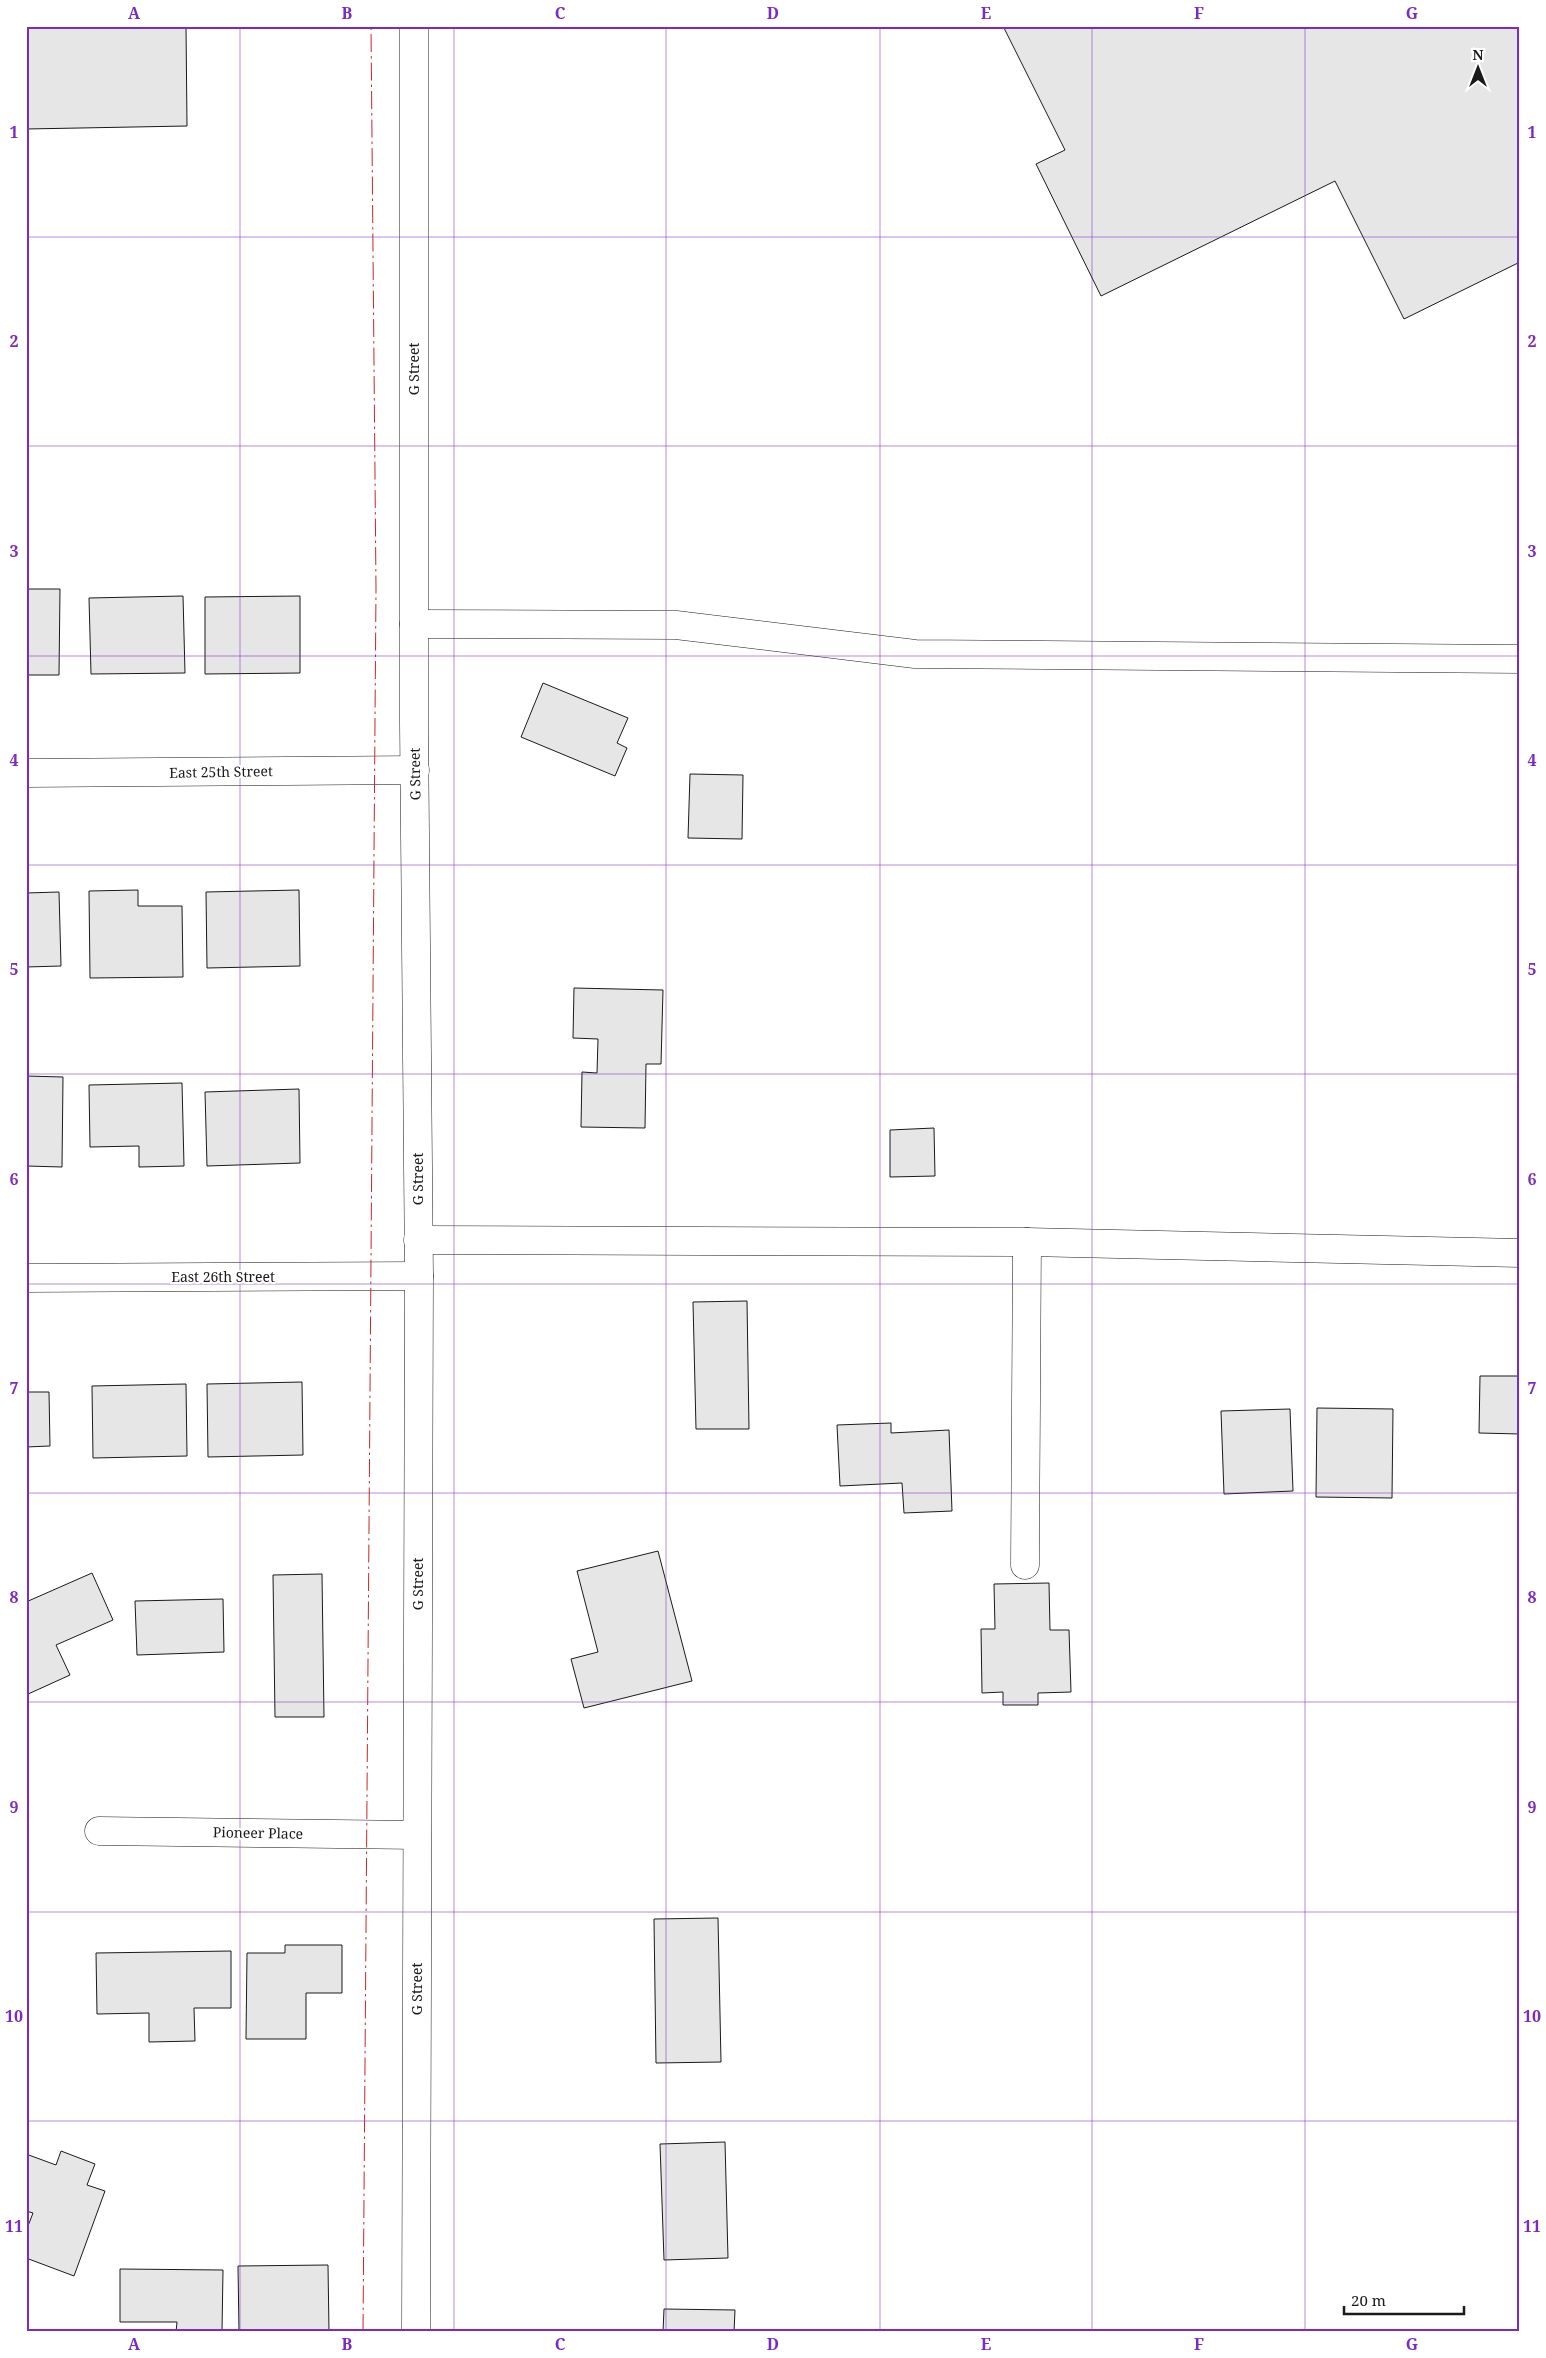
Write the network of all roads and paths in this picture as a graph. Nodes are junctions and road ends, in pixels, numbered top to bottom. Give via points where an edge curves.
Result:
1 (414, 26) edge
2 (414, 624) junction
3 (1520, 659) edge
4 (416, 770) junction
5 (26, 773) edge
6 (418, 1240) junction
7 (1027, 1242) junction
8 (1520, 1253) edge
9 (419, 1276) junction
10 (26, 1278) edge
11 (1025, 1565) dead end
12 (99, 1831) dead end
13 (417, 1835) junction
14 (416, 2332) edge

1 - 2 street, G Street
2 - 3 street via 676,625 915,654
2 - 4 street, G Street
4 - 5 street, East 25th Street
4 - 6 street, G Street
6 - 7 street
6 - 9 street, G Street
7 - 8 street
7 - 11 street
9 - 10 street, East 26th Street
9 - 13 street, G Street
12 - 13 street, Pioneer Place
13 - 14 street, G Street

